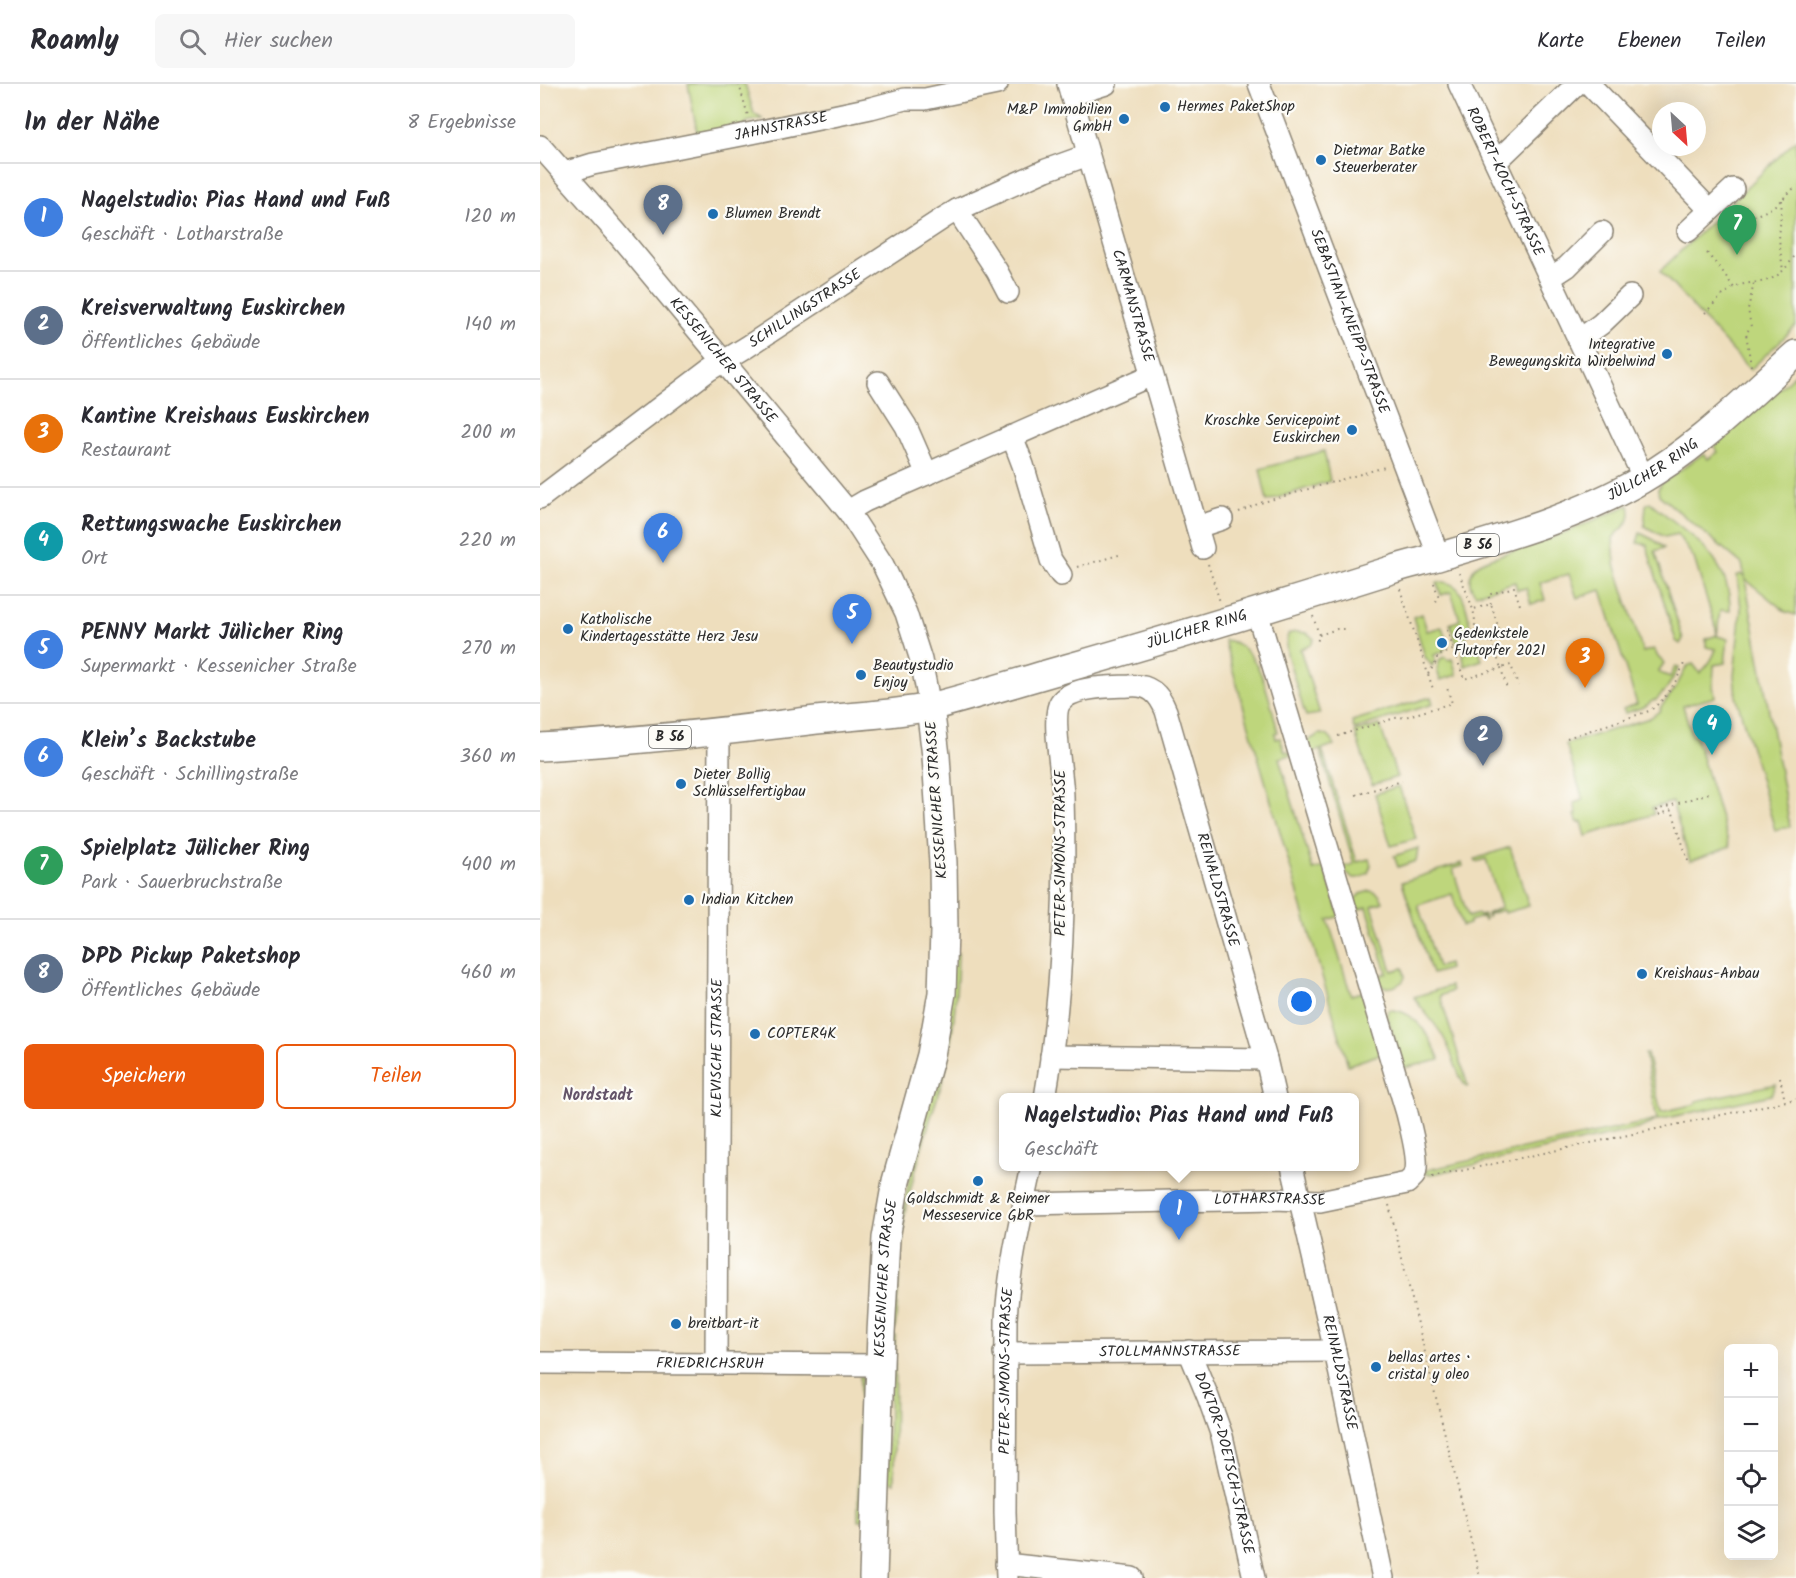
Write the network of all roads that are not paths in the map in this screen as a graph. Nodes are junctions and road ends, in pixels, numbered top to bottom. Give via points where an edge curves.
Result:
1 (997, 84) edge
2 (1106, 84) edge
3 (1259, 84) edge
4 (1459, 84) edge
5 (1577, 84) edge
6 (1589, 84) edge
7 (1069, 89) edge
8 (540, 146) edge
9 (1089, 155) junction
10 (1496, 162) junction
11 (564, 172) junction
12 (1733, 189) dead end
13 (957, 210) junction
14 (1710, 210) junction
15 (1688, 231) dead end
16 (1602, 232) dead end
17 (1551, 278) junction
18 (1008, 292) dead end
19 (1630, 296) dead end
20 (1580, 340) junction
21 (1796, 354) edge
22 (724, 360) junction
23 (1152, 375) junction
24 (878, 382) dead end
25 (1012, 436) junction
26 (927, 474) junction
27 (1644, 479) junction
28 (540, 497) edge
29 (848, 511) junction
30 (1222, 519) road end
31 (1197, 528) junction
32 (1203, 548) dead end
33 (1445, 555) junction
34 (1061, 575) road end
35 (1257, 612) junction
36 (1149, 688) joint
37 (930, 707) junction
38 (719, 732) junction
39 (540, 747) edge
40 (1051, 1056) junction
41 (1266, 1059) junction
42 (1046, 1093) edge
43 (1274, 1093) edge
44 (1031, 1171) edge
45 (1293, 1171) edge
46 (1300, 1200) junction
47 (1024, 1204) junction
48 (1189, 1351) junction
49 (1335, 1352) junction
50 (1005, 1353) junction
51 (540, 1363) edge
52 (716, 1363) junction
53 (880, 1365) junction
54 (1006, 1571) edge
55 (873, 1578) edge
56 (1132, 1578) edge
57 (1254, 1578) edge
58 (1383, 1578) edge

1 - 11 street, JAHNSTRASSE via 925,99 905,99
2 - 7 street
3 - 33 street, SEBASTIAN-KNEIPP-STRASSE via 1403,460
4 - 10 street, ROBERT-KOCH-STRASSE
5 - 10 street
6 - 14 street
7 - 9 street, CARMANSTRASSE
8 - 11 street, KESSENICHER STRASSE
9 - 13 street, SCHILLINGSTRASSE
9 - 23 street, CARMANSTRASSE
10 - 17 street, ROBERT-KOCH-STRASSE
11 - 22 street, KESSENICHER STRASSE
12 - 14 street
13 - 18 street
13 - 22 street, SCHILLINGSTRASSE
14 - 15 street
16 - 17 street
17 - 20 street, ROBERT-KOCH-STRASSE
19 - 20 street
20 - 27 street, ROBERT-KOCH-STRASSE
21 - 27 main road, JÜLICHER RING / B 56 via 1723,421
22 - 28 street, SCHILLINGSTRASSE
22 - 29 street, KESSENICHER STRASSE
23 - 25 street
23 - 31 street, CARMANSTRASSE
24 - 26 street via 906,426
25 - 26 street
25 - 34 street via 1051,560
26 - 29 street
27 - 33 main road, JÜLICHER RING / B 56 via 1524,531
29 - 37 street, KESSENICHER STRASSE via 883,565 903,606 921,660
30 - 31 street
31 - 32 street, CARMANSTRASSE
33 - 35 main road, JÜLICHER RING / B 56
35 - 37 main road, JÜLICHER RING / B 56
35 - 46 street, LOTHARSTRASSE via 1407,1113 1415,1156 1416,1171 1407,1183 1320,1201
36 - 40 street, PETER-SIMONS-STRASSE via 1131,685 1079,691 1062,700 1056,713 1064,855 1060,976
36 - 41 street, REINALDSTRASSE via 1159,696 1166,711
37 - 38 main road, JÜLICHER RING / B 56
37 - 53 main road, KESSENICHER STRASSE via 943,863 942,993 929,1066 890,1210
38 - 39 main road, JÜLICHER RING / B 56
38 - 52 street, KLEVISCHE STRASSE
40 - 41 street
40 - 42 street, PETER-SIMONS-STRASSE
41 - 43 street, REINALDSTRASSE
44 - 47 street, PETER-SIMONS-STRASSE
45 - 46 street, REINALDSTRASSE
46 - 47 street, LOTHARSTRASSE
46 - 49 street, REINALDSTRASSE
47 - 50 street, PETER-SIMONS-STRASSE via 1007,1297
48 - 49 street, STOLLMANNSTRASSE
48 - 50 street, STOLLMANNSTRASSE
48 - 57 street, DOKTOR-DOETSCH-STRASSE via 1222,1436
49 - 58 street, REINALDSTRASSE
50 - 54 street, PETER-SIMONS-STRASSE
51 - 52 street, FRIEDRICHSRUH
52 - 53 street, FRIEDRICHSRUH
53 - 55 main road, KESSENICHER STRASSE
54 - 56 street

